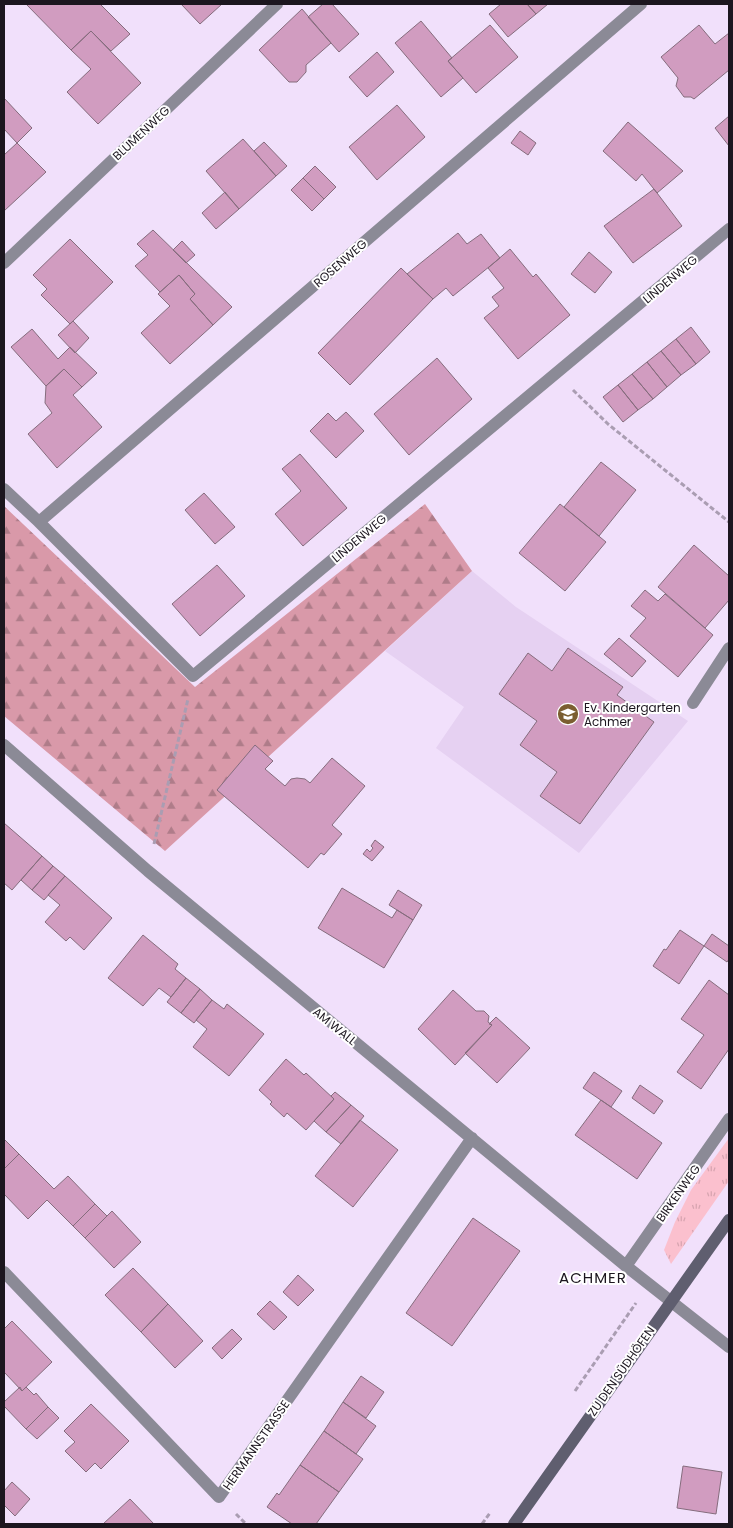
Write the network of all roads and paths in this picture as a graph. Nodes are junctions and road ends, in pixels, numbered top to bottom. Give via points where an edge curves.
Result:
1 (278, 4) edge
2 (641, 4) edge
3 (729, 230) edge
4 (4, 263) edge
5 (556, 374) junction
6 (4, 489) edge
7 (39, 522) junction
8 (729, 522) edge
9 (729, 648) edge
10 (193, 676) junction
11 (693, 702) dead end
12 (4, 745) edge
13 (148, 872) junction
14 (729, 1119) edge
15 (472, 1138) junction
16 (729, 1220) edge
17 (626, 1266) junction
18 (4, 1272) edge
19 (670, 1302) junction
20 (729, 1347) edge
21 (514, 1524) edge

1 - 4 street, BLUMENWEG
2 - 7 street, ROSENWEG
3 - 5 street, LINDENWEG
5 - 8 path via 608,424
5 - 10 street, LINDENWEG
6 - 7 street
7 - 10 street
9 - 11 street
10 - 13 path
12 - 13 street, AM WALL
13 - 15 street, AM WALL
14 - 17 street, BIRKENWEG
15 - 17 street, AM WALL
15 - 18 street, HERMANNSTRASSE via 219,1497
16 - 19 street, ZU DEN SÜDHÖFEN
17 - 19 street, AM WALL
19 - 20 street, AM WALL
19 - 21 street, ZU DEN SÜDHÖFEN

